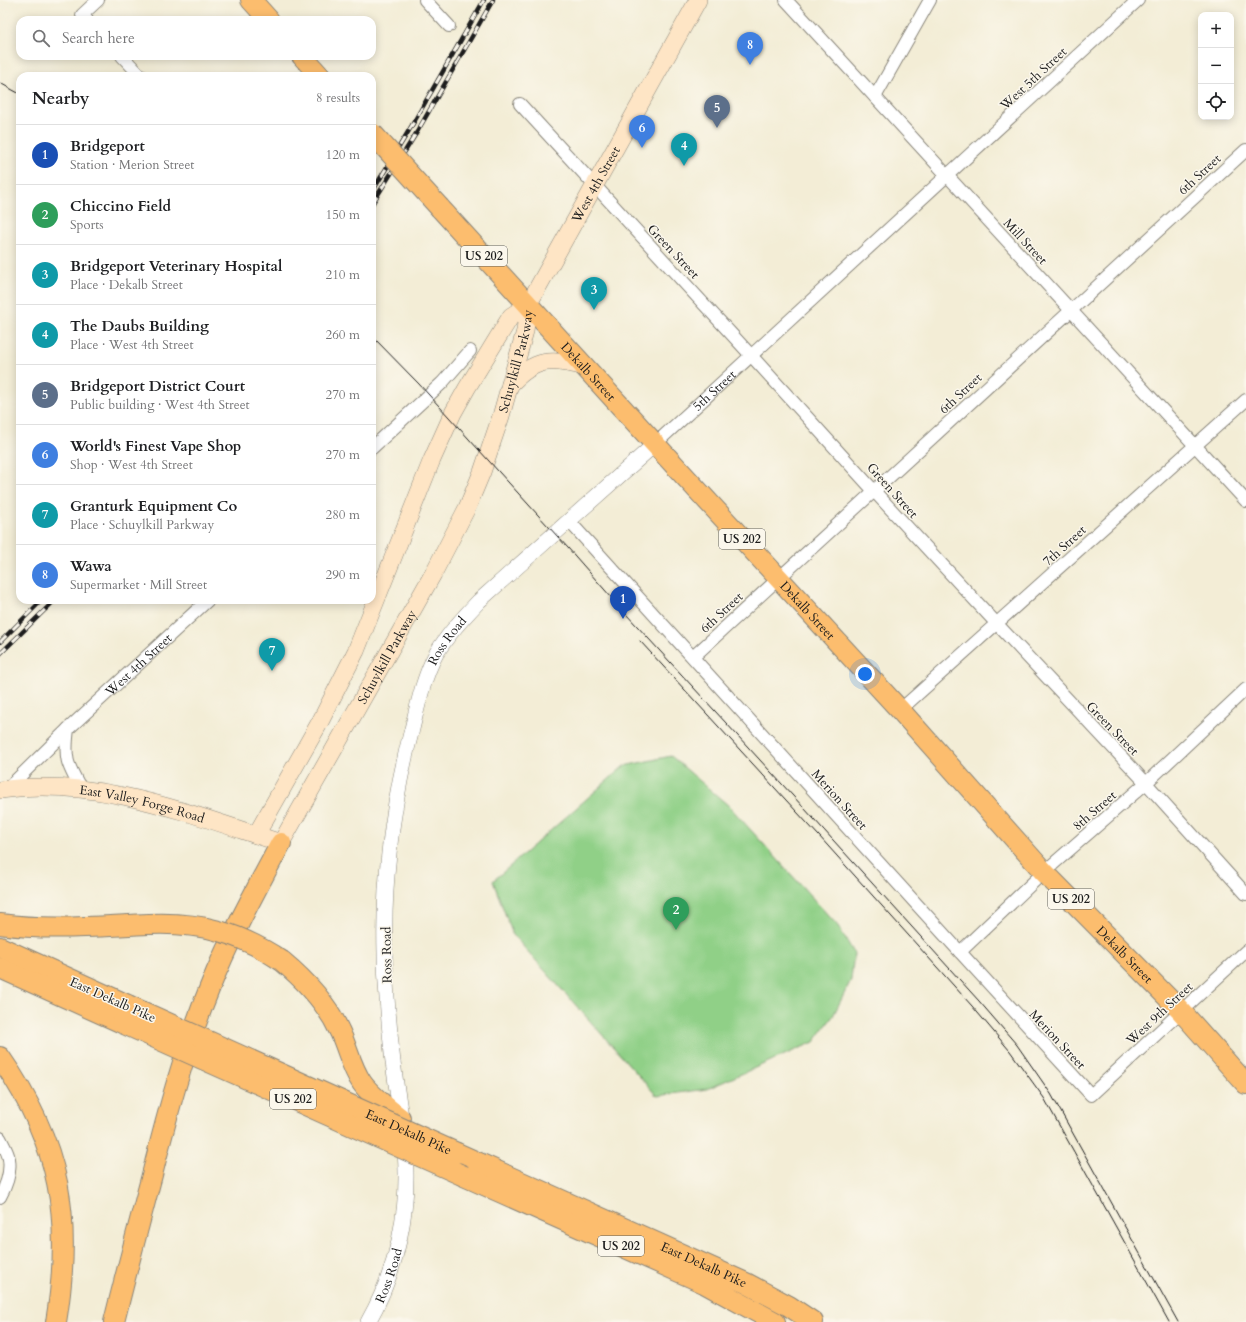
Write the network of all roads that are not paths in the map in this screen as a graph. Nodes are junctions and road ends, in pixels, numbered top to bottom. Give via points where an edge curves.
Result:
1 (98, 0) edge
2 (251, 0) edge
3 (425, 0) edge
4 (698, 0) edge
5 (786, 0) edge
6 (930, 0) edge
7 (1138, 0) edge
8 (85, 16) edge
9 (265, 16) edge
10 (449, 26) dead end
11 (126, 60) edge
12 (306, 60) edge
13 (137, 72) edge
14 (316, 72) edge
15 (875, 97) junction
16 (520, 104) dead end
17 (376, 137) edge
18 (1246, 150) edge
19 (947, 176) junction
20 (595, 185) junction
21 (528, 305) junction
22 (1071, 310) junction
23 (470, 351) dead end
24 (752, 355) junction
25 (584, 367) junction
26 (510, 385) junction
27 (1246, 400) edge
28 (376, 444) edge
29 (655, 444) junction
30 (1195, 446) junction
31 (874, 491) junction
32 (1246, 501) edge
33 (569, 521) junction
34 (779, 578) junction
35 (376, 601) edge
36 (479, 601) joint
37 (204, 604) edge
38 (375, 604) edge
39 (997, 624) junction
40 (693, 657) junction
41 (1246, 688) edge
42 (900, 710) junction
43 (68, 730) junction
44 (1146, 783) junction
45 (3, 789) edge
46 (81, 789) junction
47 (256, 835) junction
48 (281, 843) junction
49 (1044, 872) junction
50 (1246, 894) edge
51 (0, 924) edge
52 (0, 947) edge
53 (1246, 951) edge
54 (960, 952) junction
55 (0, 968) edge
56 (1181, 1011) junction
57 (125, 1014) junction
58 (0, 1057) edge
59 (1246, 1084) edge
60 (1091, 1095) joint
61 (400, 1118) junction
62 (0, 1138) edge
63 (0, 1197) edge
64 (56, 1322) edge
65 (114, 1322) edge
66 (368, 1322) edge
67 (775, 1322) edge
68 (813, 1322) edge

1 - 8 street
2 - 9 highway
3 - 10 street
4 - 20 main road, West 4th Street
5 - 15 street, Mill Street
6 - 15 street
7 - 19 street, West 5th Street
11 - 13 street
12 - 14 highway
15 - 19 street, Mill Street
16 - 20 street, Green Street
17 - 21 highway, Dekalb Street / US 202, bridge
18 - 22 street, 6th Street
19 - 22 street, Mill Street
19 - 24 street, 5th Street
20 - 21 main road, West 4th Street
20 - 24 street, Green Street
21 - 25 highway, Dekalb Street / US 202
21 - 26 main road, Schuylkill Parkway via 525,331
21 - 35 main road, Schuylkill Parkway via 511,316 453,413
22 - 30 street, Mill Street
22 - 31 street, 6th Street
23 - 28 street via 442,383
24 - 29 street, 5th Street
24 - 31 street, Green Street
25 - 26 main road via 561,361 543,362 526,370
25 - 29 highway, Dekalb Street / US 202
26 - 48 main road, Schuylkill Parkway via 482,472 451,541
27 - 30 street, 7th Street
29 - 33 street, 5th Street
29 - 34 highway, Dekalb Street / US 202
30 - 32 street, Mill Street
30 - 39 street, 7th Street
31 - 34 street, 6th Street
31 - 39 street, Green Street
33 - 36 street, 5th Street
33 - 40 street, Merion Street
34 - 40 street, 6th Street
34 - 42 highway, Dekalb Street / US 202
36 - 61 street, Ross Road via 458,622 435,655 418,704 395,807 386,904 385,952 391,1046
37 - 43 street, West 4th Street
38 - 47 main road, Schuylkill Parkway via 356,651 320,722
39 - 42 street, 7th Street
39 - 44 street, Green Street
40 - 54 street, Merion Street
41 - 44 street, 8th Street
42 - 49 highway, Dekalb Street / US 202
43 - 45 street, West 4th Street
43 - 46 street via 66,756
44 - 49 street, 8th Street
44 - 50 street, Green Street
45 - 46 main road, East Valley Forge Road
46 - 47 main road, East Valley Forge Road via 153,803
47 - 48 main road, East Valley Forge Road
48 - 65 highway via 224,952 195,1025 166,1120
49 - 54 street, 8th Street
49 - 56 highway, Dekalb Street / US 202
51 - 61 highway, bridge via 56,928 188,924 247,940 282,961 309,985 330,1014 362,1084
52 - 57 highway, East Dekalb Pike
53 - 56 street, West 9th Street
54 - 60 street, Merion Street
55 - 57 highway, East Dekalb Pike / US 202
56 - 59 highway, Dekalb Street / US 202
56 - 60 street, West 9th Street
57 - 67 highway, East Dekalb Pike / US 202, bridge via 464,1176 704,1282
57 - 68 highway, East Dekalb Pike, bridge via 457,1153 746,1283
58 - 64 highway via 36,1118 58,1185 62,1208 63,1251
61 - 66 street, Ross Road via 406,1179 399,1242 382,1297
62 - 63 street via 9,1158 8,1175

